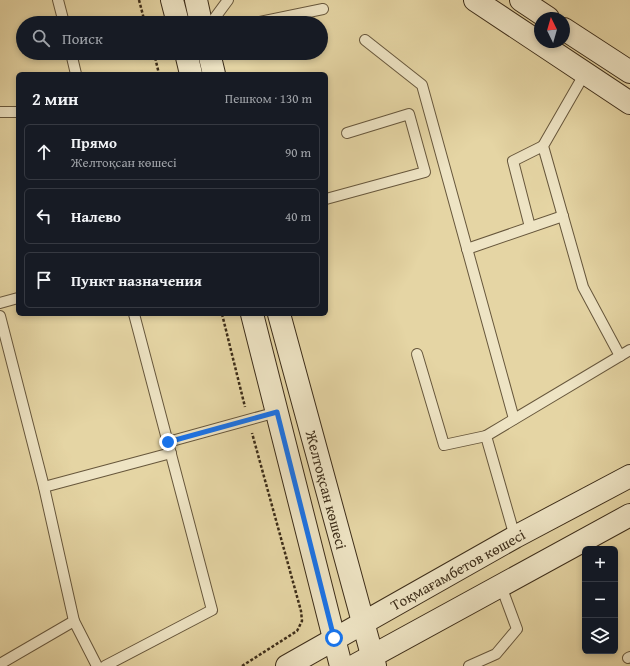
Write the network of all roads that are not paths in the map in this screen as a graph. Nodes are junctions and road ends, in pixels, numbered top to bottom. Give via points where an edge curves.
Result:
1 (58, 0) edge
2 (172, 0) edge
3 (196, 0) edge
4 (228, 0) edge
5 (475, 0) edge
6 (521, 0) edge
7 (323, 9) dead end
8 (539, 12) edge
9 (62, 16) edge
10 (176, 16) edge
11 (199, 16) edge
12 (216, 16) edge
13 (289, 16) edge
14 (570, 32) edge
15 (365, 40) dead end
16 (73, 60) edge
17 (188, 60) edge
18 (211, 60) edge
19 (76, 72) edge
20 (191, 72) edge
21 (214, 72) edge
22 (630, 72) edge
23 (585, 73) junction
24 (630, 103) edge
25 (0, 112) edge
26 (16, 112) edge
27 (348, 133) dead end
28 (543, 146) junction
29 (328, 198) edge
30 (563, 216) junction
31 (530, 227) junction
32 (467, 249) junction
33 (16, 299) edge
34 (0, 303) edge
35 (0, 316) edge
36 (135, 316) edge
37 (253, 316) edge
38 (280, 316) edge
39 (630, 350) edge
40 (417, 354) dead end
41 (620, 356) junction
42 (277, 412) junction
43 (514, 419) junction
44 (486, 436) junction
45 (168, 442) junction
46 (171, 453) junction
47 (630, 476) edge
48 (44, 487) junction
49 (630, 515) edge
50 (515, 537) junction
51 (501, 586) junction
52 (74, 621) junction
53 (362, 623) junction
54 (334, 638) junction
55 (367, 663) edge
56 (0, 664) edge
57 (97, 666) edge
58 (105, 666) edge
59 (287, 666) edge
60 (341, 666) edge
61 (469, 666) edge

1 - 9 lane
2 - 10 street
3 - 11 street
4 - 12 lane
5 - 23 street
6 - 8 street
7 - 13 lane
14 - 22 street
15 - 32 lane via 422,85
16 - 19 lane
17 - 20 street
18 - 21 street
23 - 24 street
23 - 28 lane
25 - 26 lane
27 - 29 lane via 409,114 425,172
28 - 30 lane
28 - 31 lane via 513,161
30 - 31 lane
30 - 41 lane via 583,287
31 - 32 lane
32 - 43 lane
33 - 34 lane
35 - 48 lane
36 - 45 lane
37 - 42 street, Желтоқсан көшесі
38 - 53 street, Желтоқсан көшесі
39 - 41 lane
40 - 44 lane via 444,445
41 - 43 lane
42 - 45 lane
42 - 54 street, Желтоқсан көшесі
43 - 44 lane
44 - 50 lane
45 - 46 lane
46 - 48 lane
46 - 58 lane via 212,610
47 - 50 street, Тоқмағамбетов көшесі
48 - 52 lane
49 - 51 street
50 - 53 street, Тоқмағамбетов көшесі
51 - 55 street
51 - 61 lane via 517,629 496,654
52 - 56 lane
52 - 57 lane
53 - 54 street, Тоқмағамбетов көшесі
53 - 55 street, Желтоқсан көшесі
54 - 59 street, Тоқмағамбетов көшесі
54 - 60 street, Желтоқсан көшесі

